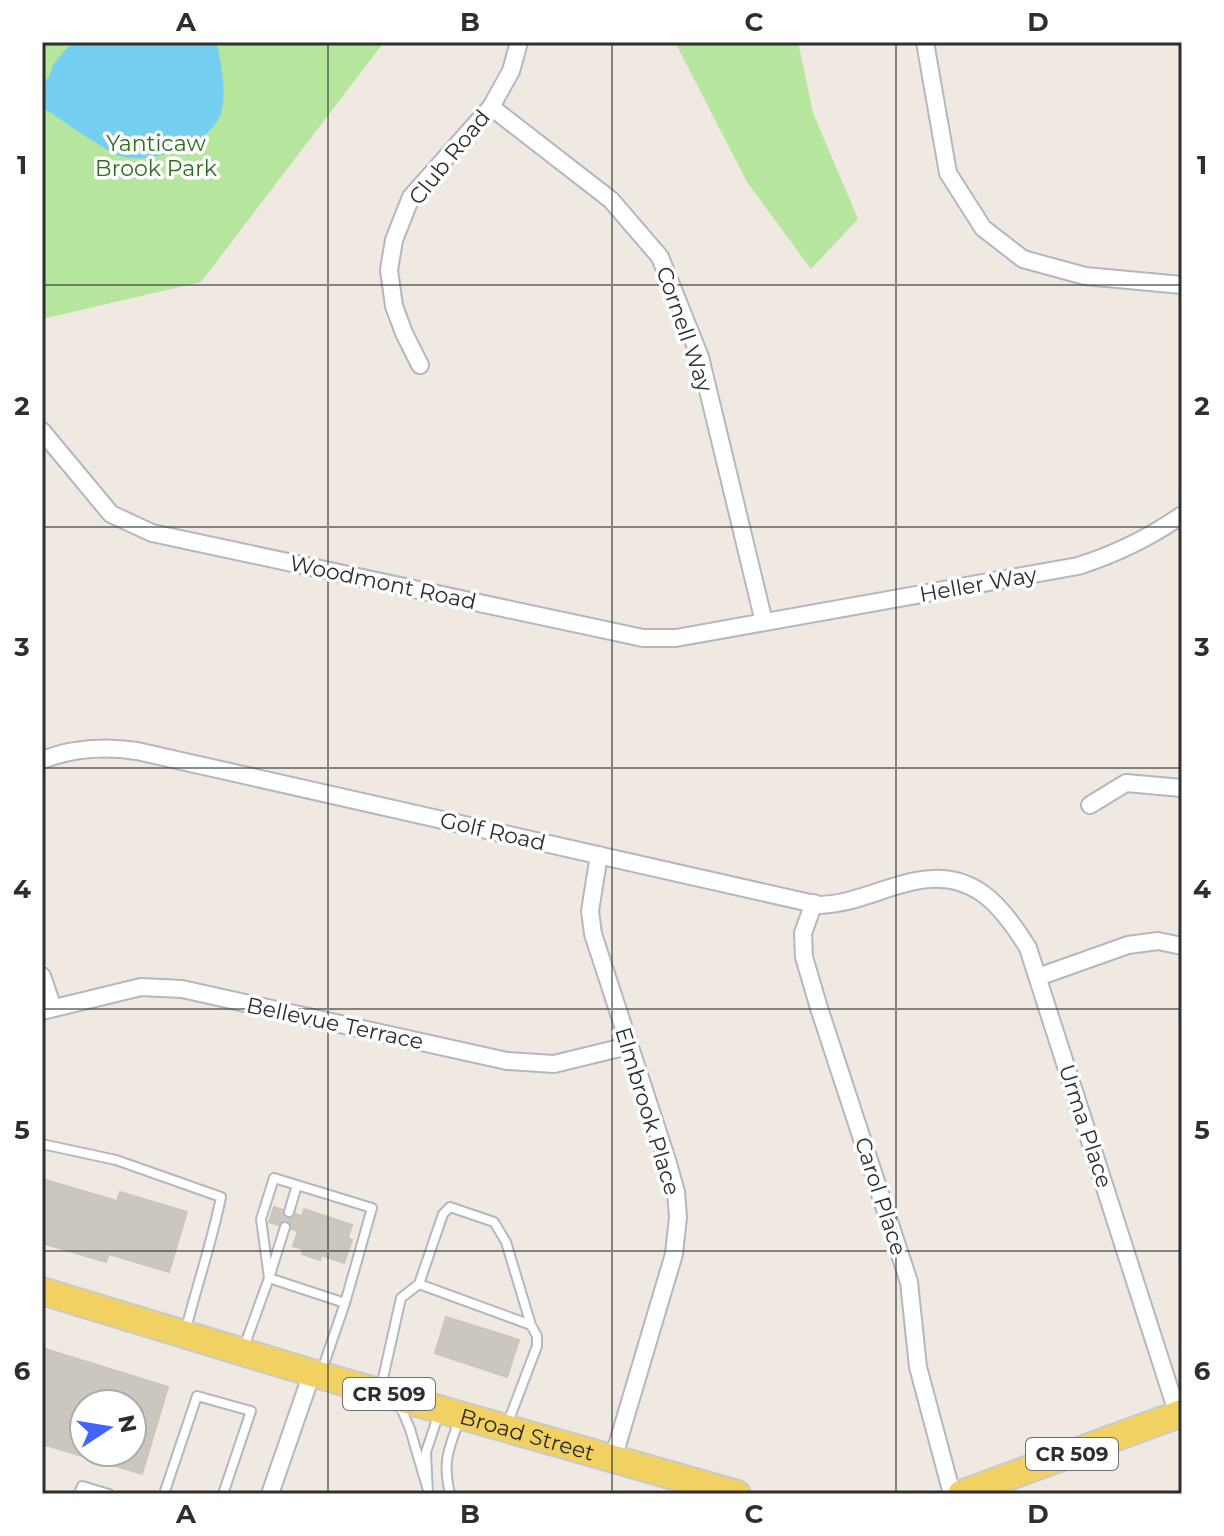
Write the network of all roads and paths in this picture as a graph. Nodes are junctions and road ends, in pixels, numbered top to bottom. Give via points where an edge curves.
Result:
1 (519, 42) edge
2 (925, 42) edge
3 (491, 107) junction
4 (1182, 285) edge
5 (420, 365) dead end
6 (42, 431) edge
7 (1182, 515) edge
8 (764, 622) junction
9 (42, 760) edge
10 (1182, 788) edge
11 (1090, 805) dead end
12 (599, 855) junction
13 (943, 880) joint
14 (814, 903) junction
15 (1182, 946) edge
16 (42, 976) edge
17 (1038, 977) junction
18 (48, 1009) edge
19 (628, 1046) junction
20 (42, 1144) edge
21 (297, 1185) junction
22 (289, 1212) dead end
23 (285, 1227) dead end
24 (269, 1278) junction
25 (419, 1284) junction
26 (42, 1291) edge
27 (345, 1303) junction
28 (531, 1325) junction
29 (185, 1334) junction
30 (243, 1352) junction
31 (316, 1374) junction
32 (387, 1394) junction
33 (451, 1411) junction
34 (1180, 1414) edge
35 (506, 1427) junction
36 (613, 1459) junction
37 (427, 1491) edge
38 (719, 1491) edge
39 (966, 1493) edge
40 (79, 1494) edge
41 (109, 1494) edge
42 (164, 1494) edge
43 (223, 1494) edge
44 (270, 1494) edge
45 (450, 1494) edge

1 - 3 street, Club Road via 511,71
2 - 4 street via 948,173 983,228 1023,259 1085,276
3 - 5 street, Club Road via 411,197 394,240 389,270 394,306
3 - 8 street, Cornell Way via 611,200 660,257 700,357
6 - 8 street, Woodmont Road via 111,514 152,533 643,638 676,638
7 - 8 street, Heller Way via 1134,545 1078,566
9 - 12 street, Golf Road via 71,751 120,748
10 - 11 street via 1126,783
12 - 14 street, Golf Road
12 - 19 street, Elmbrook Place via 590,911 593,934
13 - 14 street, Golf Road via 916,881 837,904
13 - 17 street, Urma Place via 970,886 990,898 1028,948
14 - 39 street, Carol Place via 803,933 804,957 909,1282 918,1367
15 - 17 street via 1158,941 1128,945
16 - 18 street
17 - 34 street, Urma Place
18 - 19 street, Bellevue Terrace via 141,987 182,989 507,1061 554,1064
19 - 36 street, Elmbrook Place via 667,1160 678,1217 674,1254
20 - 29 lane via 116,1160 221,1197
21 - 22 lane
21 - 24 lane via 274,1178 261,1219
21 - 27 lane via 372,1208
23 - 24 lane
24 - 27 lane
24 - 30 lane
25 - 28 lane
25 - 28 lane via 450,1207 494,1222 506,1242
25 - 32 lane via 401,1298
26 - 29 main road, Broad Street / CR 509
27 - 31 lane
28 - 35 lane via 537,1346
29 - 30 main road, Broad Street / CR 509
30 - 31 main road, Broad Street / CR 509
31 - 32 main road, Broad Street / CR 509
31 - 44 street
32 - 33 main road, Broad Street / CR 509
32 - 37 lane via 403,1410
33 - 35 main road, Broad Street / CR 509
33 - 37 lane via 426,1452
33 - 45 lane via 445,1461
34 - 39 main road, CR 509
35 - 36 main road, Broad Street / CR 509
36 - 38 main road, Broad Street / CR 509
40 - 41 lane via 82,1486
42 - 43 lane via 197,1396 251,1411

